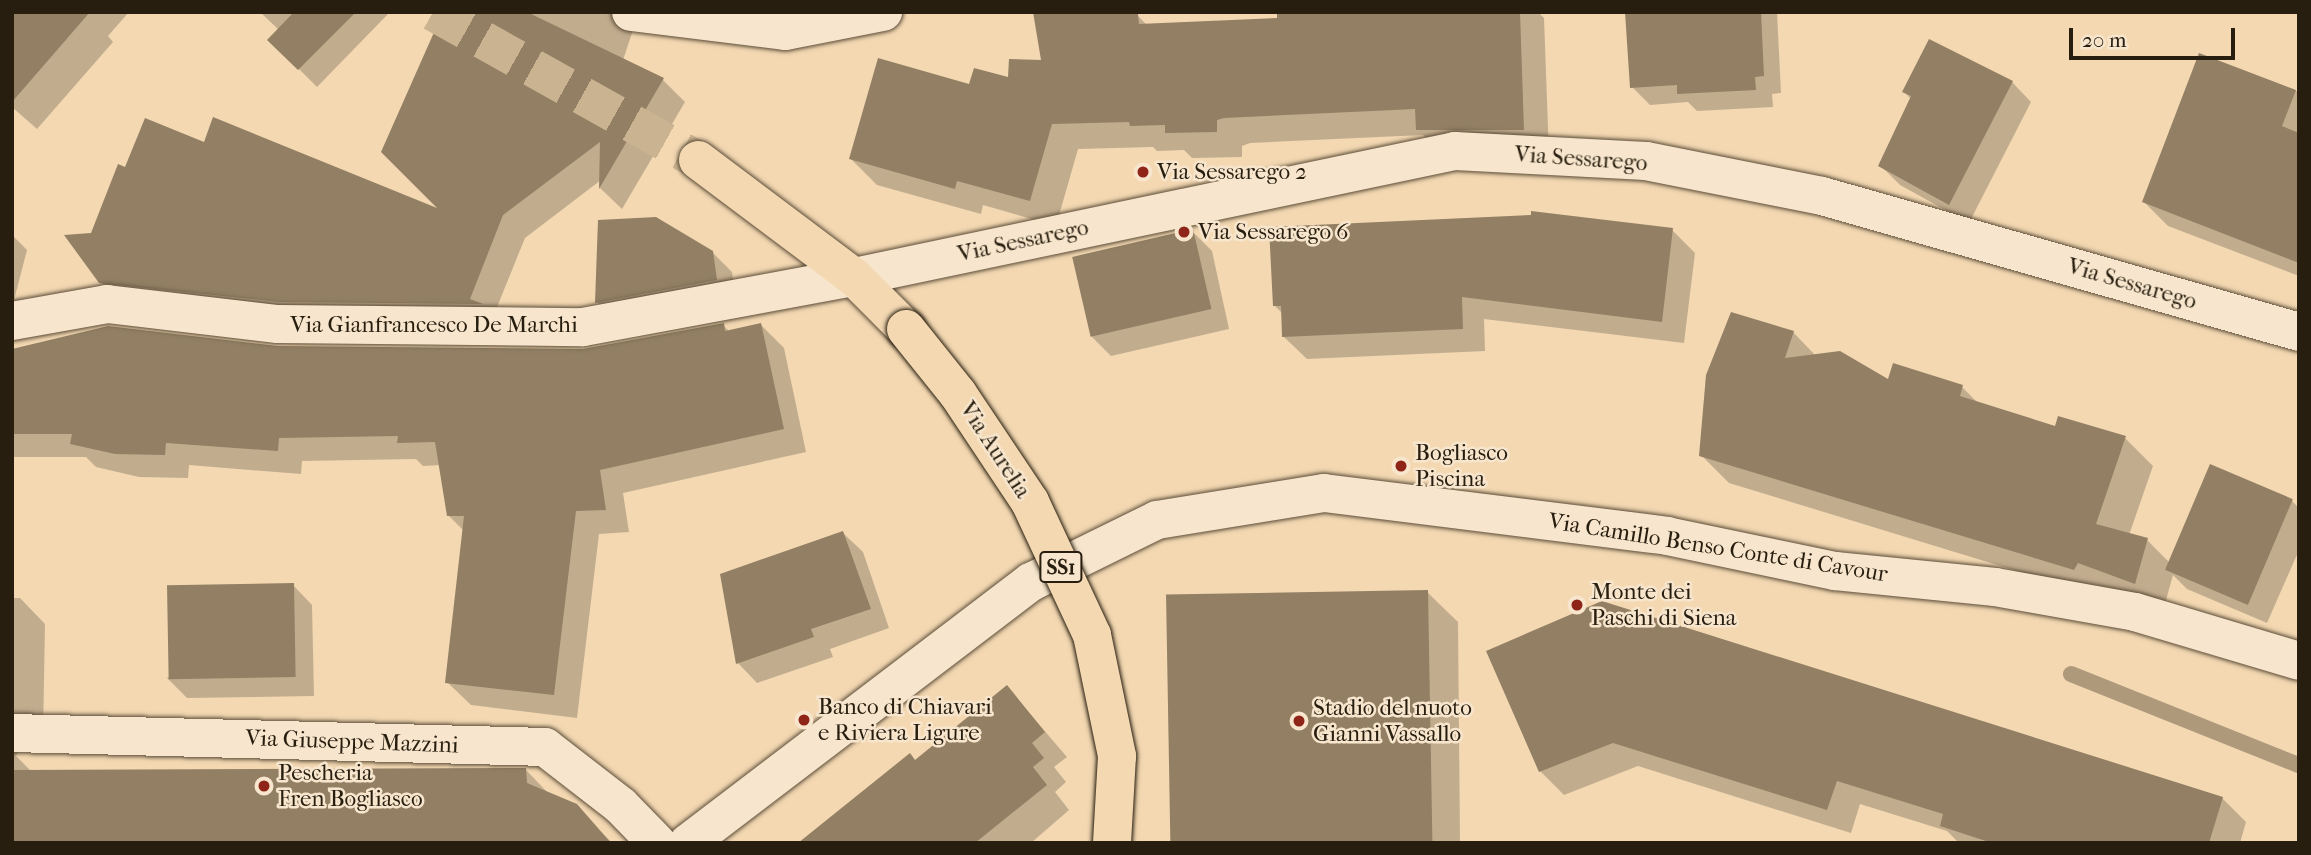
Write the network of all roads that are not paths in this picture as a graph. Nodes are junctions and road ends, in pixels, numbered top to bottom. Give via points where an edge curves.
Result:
1 (631, 12) edge
2 (883, 12) edge
3 (698, 160) tunnel mouth
4 (854, 277) junction
5 (12, 321) edge
6 (2299, 332) edge
7 (2299, 661) edge
8 (12, 733) edge
9 (657, 843) edge
10 (688, 843) edge
11 (1112, 843) edge

1 - 2 street via 785,32
3 - 4 main road, Via Aurelia / SS1
4 - 5 street, Via Gianfrancesco De Marchi via 583,327 278,324 107,304
4 - 6 street, Via Sessarego via 1455,152 1646,161 1822,196
4 - 11 main road, Via Aurelia / SS1, bridge via 906,329 958,394 1030,502 1092,635 1117,756
7 - 10 street, Via Camillo Benso Conte di Cavour via 2135,612 2020,591 1835,571 1667,536 1324,493 1157,520 1031,582
8 - 9 street, Via Giuseppe Mazzini via 545,747 621,806

